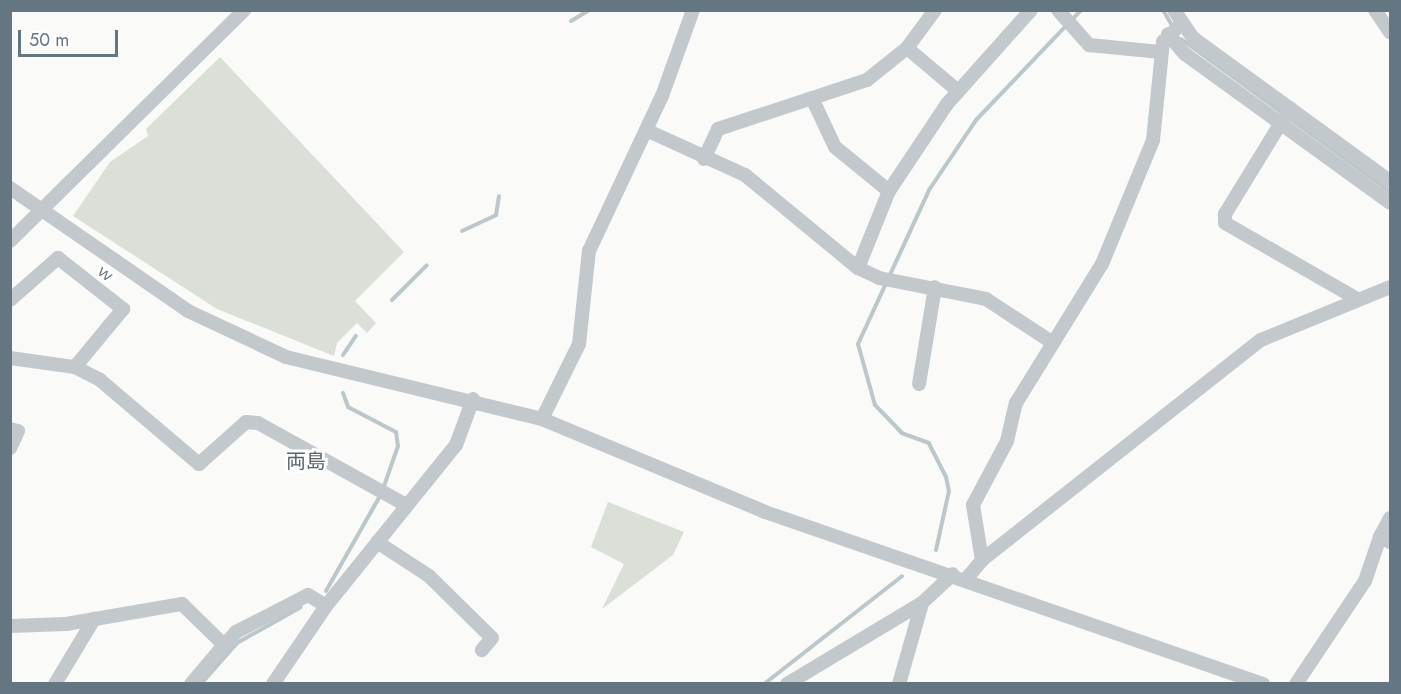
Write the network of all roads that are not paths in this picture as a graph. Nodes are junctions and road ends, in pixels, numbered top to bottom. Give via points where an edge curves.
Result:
1 (243, 10) edge
2 (693, 10) edge
3 (935, 10) edge
4 (1031, 10) edge
5 (1058, 10) edge
6 (1174, 10) edge
7 (1375, 10) edge
8 (1174, 29) junction
9 (1390, 32) edge
10 (907, 48) junction
11 (1161, 52) junction
12 (958, 91) junction
13 (812, 98) junction
14 (1285, 115) junction
15 (646, 130) junction
16 (704, 159) junction
17 (1390, 181) edge
18 (10, 188) edge
19 (889, 190) junction
20 (1390, 203) edge
21 (40, 209) junction
22 (10, 241) edge
23 (858, 268) junction
24 (1390, 286) edge
25 (935, 287) junction
26 (1357, 298) junction
27 (10, 300) edge
28 (1053, 343) junction
29 (10, 358) edge
30 (75, 367) junction
31 (919, 384) dead end
32 (473, 399) junction
33 (542, 419) junction
34 (10, 429) edge
35 (10, 448) edge
36 (406, 505) junction
37 (1390, 518) edge
38 (1385, 540) edge
39 (377, 542) junction
40 (982, 560) junction
41 (953, 574) junction
42 (968, 578) junction
43 (922, 603) junction
44 (326, 606) junction
45 (94, 619) junction
46 (10, 626) edge
47 (224, 645) junction
48 (482, 650) dead end
49 (55, 684) edge
50 (191, 684) edge
51 (273, 684) edge
52 (787, 684) edge
53 (899, 684) edge
54 (1263, 684) edge
55 (1296, 684) edge

1 - 21 street
2 - 15 street
3 - 10 street
4 - 12 street
5 - 11 street via 1089,45
6 - 8 street
7 - 9 street
8 - 11 street
8 - 14 street
10 - 12 street
10 - 13 street via 867,80
11 - 28 street via 1153,140 1102,264
12 - 19 street
13 - 16 street via 718,129
13 - 19 street via 835,147
14 - 17 street
14 - 20 street
14 - 26 street via 1226,214 1226,223
15 - 16 street
15 - 33 street via 588,251 579,344
16 - 23 street via 745,175
18 - 21 street
19 - 23 street
21 - 22 street
21 - 32 street via 188,311 251,343 349,376
23 - 25 street via 879,278
24 - 26 street
25 - 28 street via 986,299
25 - 31 street
26 - 40 street via 1261,340
27 - 30 street, ｗ via 58,258 123,309
28 - 40 street via 1016,403 1007,441 973,505
29 - 30 street
30 - 36 street via 100,380 199,464 246,422 258,423
32 - 33 street
32 - 36 street via 456,445
33 - 41 street via 765,512
34 - 35 street via 18,431
36 - 39 street
37 - 38 street
38 - 55 street via 1365,581
39 - 44 street
39 - 48 street via 429,576 492,638
40 - 42 street
41 - 42 street
41 - 43 street
42 - 54 street
43 - 52 street
43 - 53 street
44 - 47 street via 308,595 236,632
44 - 51 street
45 - 46 street
45 - 47 street via 182,604
45 - 49 street
47 - 50 street

